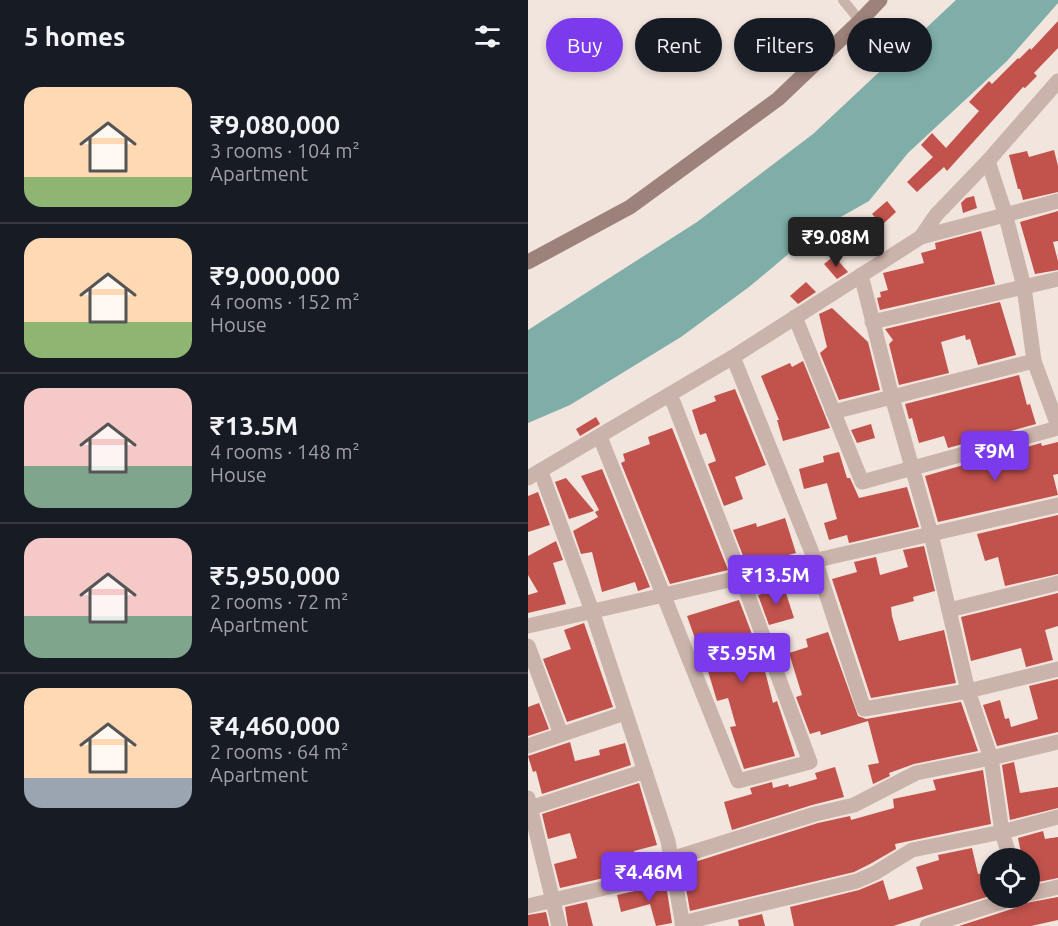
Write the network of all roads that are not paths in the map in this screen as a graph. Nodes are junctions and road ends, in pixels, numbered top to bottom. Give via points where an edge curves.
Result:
1 (843, 0) edge
2 (880, 0) edge
3 (858, 18) edge
4 (863, 18) edge
5 (847, 33) edge
6 (1058, 81) edge
7 (988, 161) junction
8 (1058, 201) edge
9 (1005, 213) junction
10 (921, 237) junction
11 (528, 262) edge
12 (861, 275) junction
13 (1058, 279) edge
14 (1024, 287) junction
15 (795, 317) junction
16 (872, 322) junction
17 (733, 357) junction
18 (1034, 361) junction
19 (669, 395) junction
20 (892, 397) junction
21 (833, 412) junction
22 (1058, 427) edge
23 (600, 437) junction
24 (913, 468) junction
25 (534, 475) edge
26 (1058, 505) edge
27 (932, 534) junction
28 (815, 560) junction
29 (741, 577) junction
30 (1058, 583) edge
31 (664, 595) junction
32 (950, 610) junction
33 (592, 611) junction
34 (528, 626) edge
35 (528, 646) edge
36 (1058, 669) edge
37 (968, 691) junction
38 (625, 713) junction
39 (561, 734) junction
40 (1058, 742) edge
41 (528, 746) edge
42 (991, 758) junction
43 (645, 771) junction
44 (529, 803) edge
45 (1058, 817) edge
46 (1002, 832) junction
47 (1007, 848) edge
48 (672, 865) junction
49 (1058, 887) edge
50 (1040, 891) edge
51 (552, 899) junction
52 (528, 906) edge
53 (983, 908) edge
54 (683, 925) edge
55 (559, 926) edge
56 (927, 926) edge

1 - 3 lane
2 - 4 street
5 - 11 street via 778,99 630,207
6 - 7 street
7 - 9 street
7 - 10 street via 936,215
8 - 9 street
9 - 10 street
9 - 14 street
10 - 12 street
12 - 15 street
12 - 16 street
13 - 14 street
14 - 16 street
14 - 18 street
15 - 17 street
15 - 21 street
16 - 20 street
17 - 19 street
17 - 28 street
18 - 20 street
18 - 22 street
19 - 23 street
19 - 29 street
20 - 21 street
20 - 24 street
21 - 24 street via 862,482
22 - 24 street
23 - 25 street
23 - 31 street
24 - 27 street
25 - 33 street
26 - 27 street
27 - 28 street
27 - 32 street
28 - 29 street
28 - 37 street via 864,709
29 - 31 street
29 - 31 street via 810,762 738,781
30 - 32 street
31 - 33 street
32 - 37 street
33 - 34 street
33 - 38 street
35 - 39 street
36 - 37 street
37 - 42 street
38 - 39 street
38 - 43 street
39 - 41 street
40 - 42 street
42 - 46 street
42 - 48 street via 916,773 854,805 815,814
43 - 44 street
43 - 48 street
44 - 51 street
45 - 46 street
46 - 47 street
46 - 54 street via 912,850 857,881
48 - 51 street
48 - 54 street
49 - 50 street
51 - 52 street
51 - 55 street
53 - 56 street

